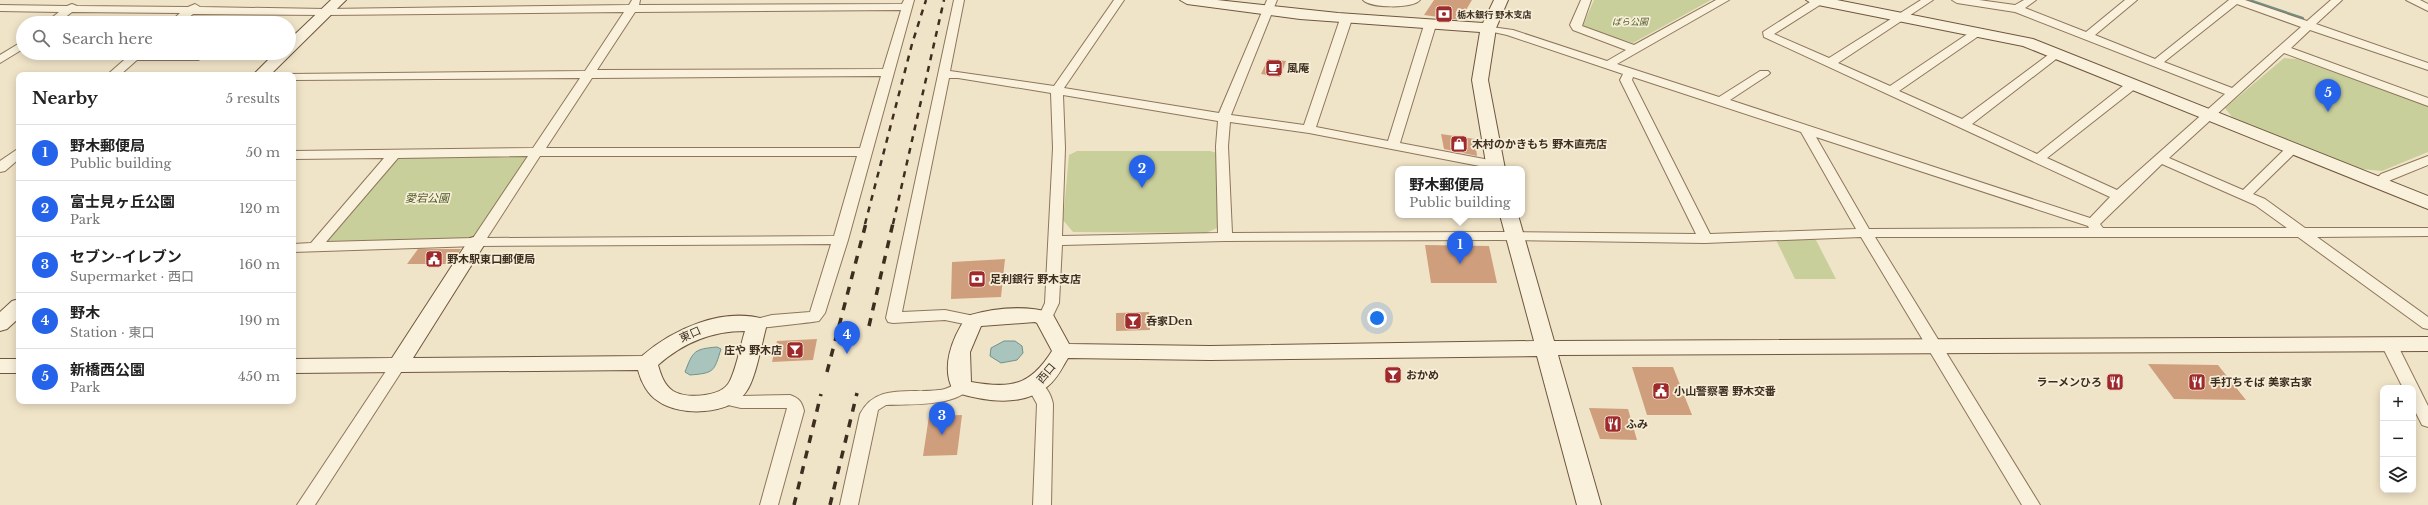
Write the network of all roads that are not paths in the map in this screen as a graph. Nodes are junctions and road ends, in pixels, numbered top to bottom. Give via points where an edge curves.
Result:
1 (82, 0) edge
2 (203, 0) edge
3 (339, 0) edge
4 (488, 0) edge
5 (959, 0) edge
6 (1119, 0) edge
7 (1188, 0) edge
8 (1368, 0) edge
9 (1415, 0) edge
10 (1501, 0) edge
11 (1586, 0) edge
12 (1724, 0) edge
13 (1928, 0) edge
14 (1957, 0) edge
15 (2031, 0) edge
16 (2132, 0) edge
17 (2236, 0) edge
18 (2336, 0) edge
19 (2411, 0) edge
20 (1816, 1) edge
21 (635, 4) edge
22 (907, 4) edge
23 (1270, 6) edge
24 (0, 8) edge
25 (2428, 8) edge
26 (70, 9) junction
27 (192, 9) junction
28 (481, 9) junction
29 (2017, 10) junction
30 (326, 12) junction
31 (60, 16) edge
32 (184, 16) edge
33 (1901, 17) junction
34 (1346, 19) junction
35 (1430, 25) junction
36 (2309, 25) junction
37 (1488, 28) junction
38 (1979, 31) junction
39 (2086, 37) junction
40 (296, 41) edge
41 (16, 49) edge
42 (1634, 49) junction
43 (2283, 49) junction
44 (2056, 54) junction
45 (0, 60) edge
46 (131, 60) edge
47 (277, 60) edge
48 (1609, 64) junction
49 (1828, 64) junction
50 (2155, 64) junction
51 (2428, 67) edge
52 (116, 72) edge
53 (265, 72) edge
54 (887, 72) junction
55 (1630, 72) junction
56 (1764, 72) dead end
57 (590, 74) junction
58 (944, 75) junction
59 (296, 76) edge
60 (2132, 85) junction
61 (1057, 90) junction
62 (1889, 92) junction
63 (2233, 92) junction
64 (1719, 102) junction
65 (2428, 102) edge
66 (2210, 115) junction
67 (1225, 118) junction
68 (1962, 125) junction
69 (1309, 129) junction
70 (1806, 130) junction
71 (1394, 146) junction
72 (2293, 148) junction
73 (539, 152) junction
74 (866, 152) junction
75 (0, 154) edge
76 (16, 154) edge
77 (394, 154) junction
78 (296, 155) edge
79 (16, 156) edge
80 (2038, 159) junction
81 (2161, 159) junction
82 (2428, 160) edge
83 (1490, 166) edge
84 (1495, 166) edge
85 (0, 168) edge
86 (2379, 183) junction
87 (2246, 194) junction
88 (2119, 196) junction
89 (2428, 203) edge
90 (1510, 218) edge
91 (2096, 228) junction
92 (2301, 232) junction
93 (2428, 232) edge
94 (1865, 233) junction
95 (1515, 237) junction
96 (1225, 238) junction
97 (1705, 239) junction
98 (841, 240) junction
99 (1055, 241) junction
100 (477, 242) junction
101 (296, 248) edge
102 (314, 248) junction
103 (16, 309) edge
104 (1046, 318) junction
105 (974, 321) junction
106 (0, 324) edge
107 (757, 324) junction
108 (2428, 324) edge
109 (2390, 344) junction
110 (2428, 344) edge
111 (1935, 347) junction
112 (1545, 349) junction
113 (1062, 351) junction
114 (647, 362) junction
115 (0, 366) edge
116 (16, 366) edge
117 (296, 366) edge
118 (397, 366) junction
119 (2410, 385) edge
120 (1035, 386) junction
121 (962, 387) junction
122 (2416, 398) edge
123 (725, 399) junction
124 (2428, 422) edge
125 (306, 505) edge
126 (769, 505) edge
127 (849, 505) edge
128 (1042, 505) edge
129 (1590, 505) edge
130 (2031, 505) edge

1 - 26 street
2 - 27 street
3 - 30 street
4 - 28 street
5 - 58 street
6 - 61 street
7 - 23 street
8 - 9 street via 1399,4
10 - 37 street
11 - 42 street via 1576,24 1577,28
12 - 42 street
13 - 33 street
14 - 29 street
15 - 29 street
16 - 39 street
17 - 36 street
17 - 50 street
18 - 36 street
19 - 25 street
20 - 33 street
20 - 49 street via 1768,35
21 - 22 street
21 - 28 street
21 - 57 street
22 - 54 street
23 - 34 street
23 - 67 street via 1225,111
24 - 26 street
26 - 27 street
26 - 31 street
27 - 30 street
27 - 32 street
28 - 30 street
29 - 39 street
30 - 40 street
33 - 38 street
33 - 49 street
34 - 35 street
34 - 69 street
35 - 37 street
35 - 71 street
36 - 43 street
36 - 51 street
37 - 48 street via 1509,32
37 - 84 street via 1480,80
38 - 44 street via 2028,42
38 - 62 street
39 - 50 street
41 - 45 street
42 - 48 street
43 - 63 street
43 - 65 street
44 - 60 street
44 - 68 street
46 - 52 street
47 - 53 street
48 - 55 street
49 - 62 street
50 - 63 street
54 - 57 street
54 - 74 street
55 - 64 street
55 - 97 street via 1626,80
56 - 64 street
57 - 59 street
57 - 73 street
58 - 61 street via 958,74
58 - 105 street via 893,318 948,315 964,316
60 - 66 street
60 - 80 street
61 - 67 street
61 - 99 street via 1059,148
62 - 68 street
63 - 66 street
64 - 70 street
66 - 72 street
66 - 81 street
67 - 69 street
67 - 96 street via 1222,146
68 - 80 street
69 - 71 street
70 - 91 street
70 - 94 street
71 - 83 street
72 - 86 street
72 - 87 street
73 - 74 street
73 - 77 street
73 - 100 street
74 - 98 street
75 - 76 street
77 - 78 street
77 - 102 street
79 - 85 street
80 - 88 street
81 - 87 street
81 - 88 street
82 - 86 street via 2386,177
86 - 89 street
87 - 92 street
88 - 91 street
90 - 95 street
91 - 92 street
91 - 94 street
92 - 93 street
92 - 108 street
94 - 97 street
94 - 111 street
95 - 96 street
95 - 97 street
95 - 112 street
96 - 99 street
98 - 100 street
98 - 107 street via 818,313 814,317 772,320
99 - 104 street via 1052,303
100 - 102 street
100 - 118 street
101 - 102 street
103 - 106 street
104 - 105 street via 1035,315 990,317
104 - 113 street, 西口
105 - 121 street via 962,342 958,376
107 - 114 street, 東口 via 714,325 700,329 684,335
107 - 123 street via 739,386
109 - 110 street
109 - 111 street
109 - 119 street
111 - 112 street
111 - 130 street
112 - 113 street via 1210,353
112 - 129 street
113 - 120 street, 西口 via 1044,378
114 - 118 street
114 - 123 street via 650,377 659,392 676,402
115 - 116 street
117 - 118 street
118 - 125 street
120 - 121 street, 西口 via 1013,392 984,393
120 - 128 street via 1044,398 1045,404
121 - 127 street via 943,396 883,399 872,406 868,414
122 - 124 street
123 - 126 street via 741,402 790,401 795,405 796,411

